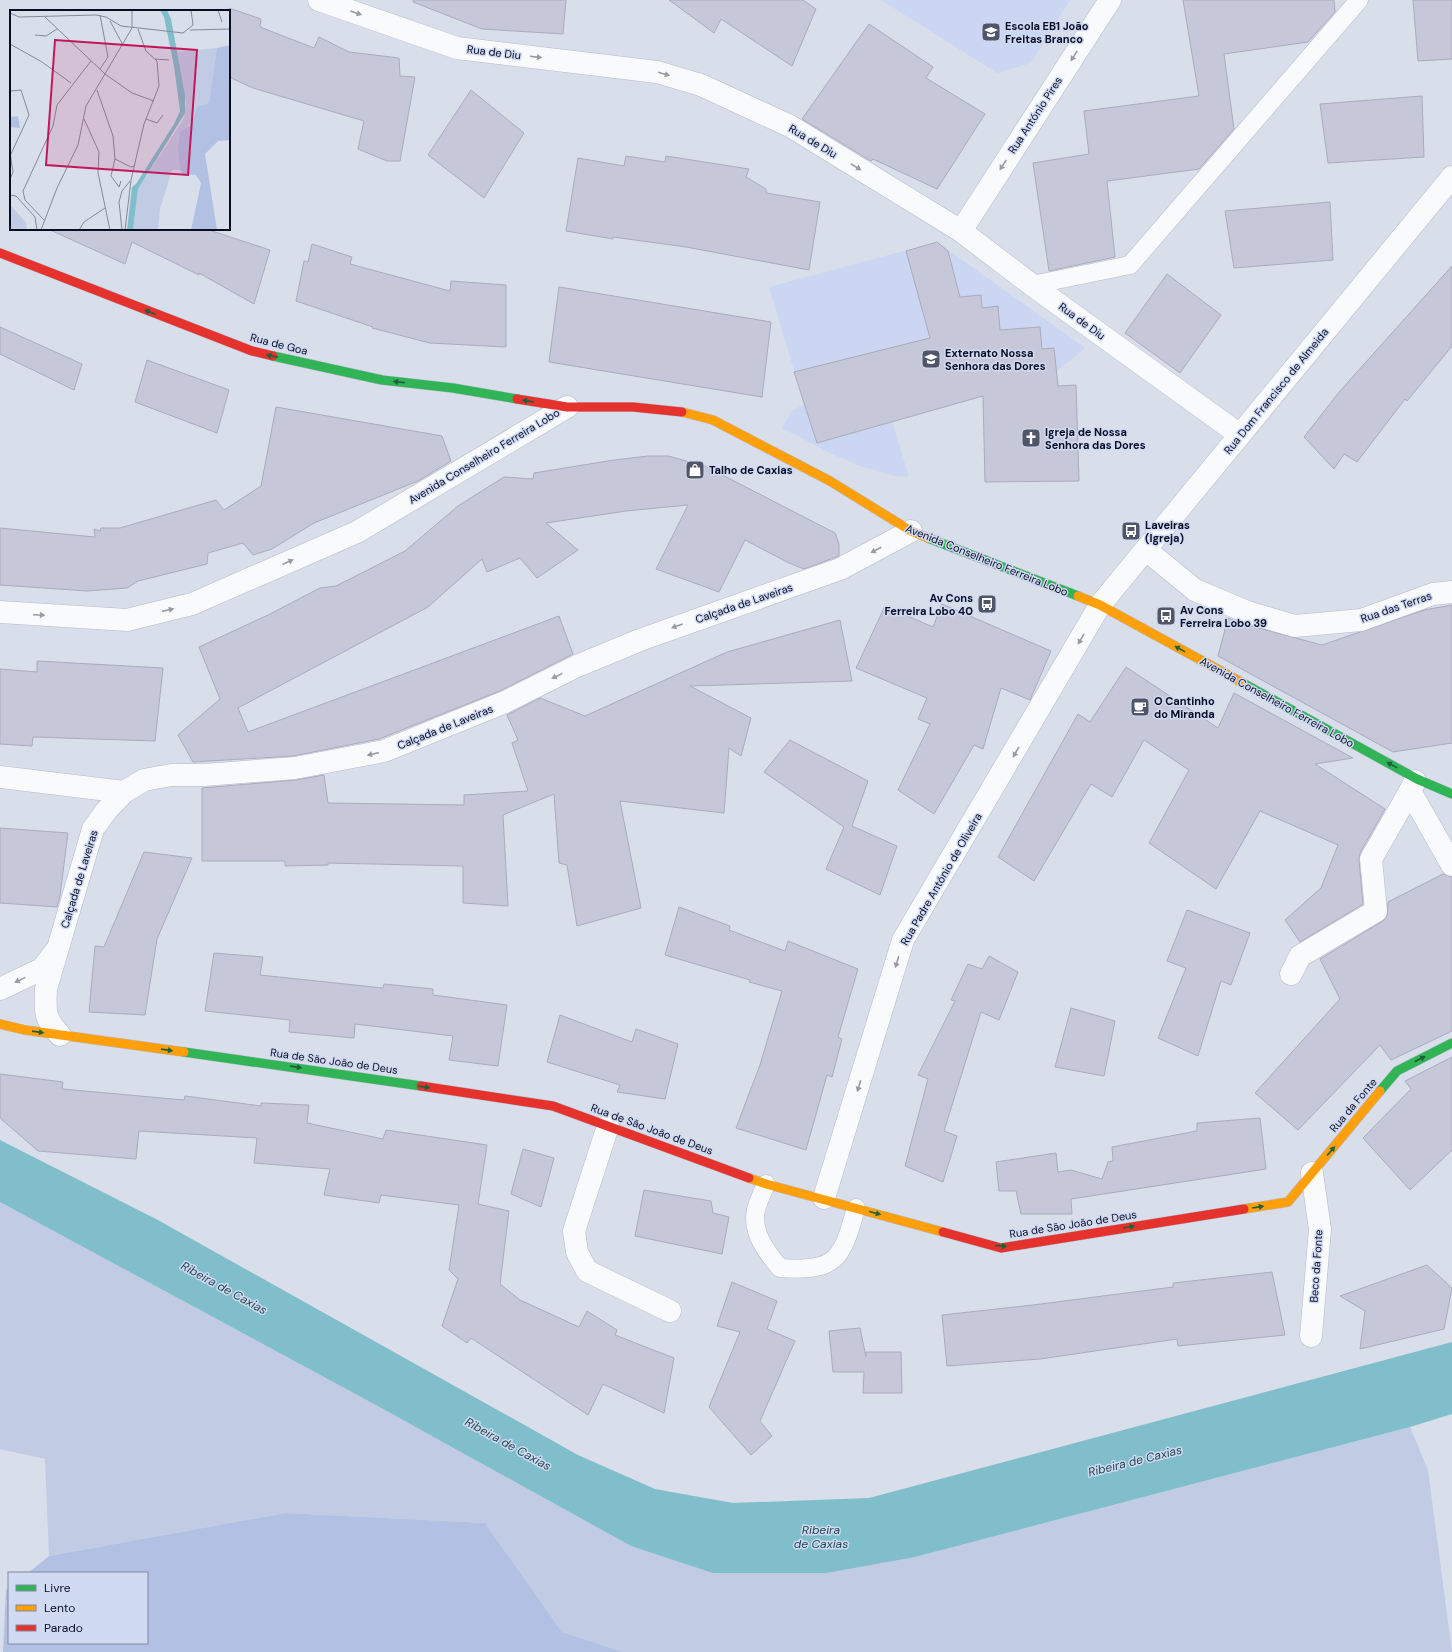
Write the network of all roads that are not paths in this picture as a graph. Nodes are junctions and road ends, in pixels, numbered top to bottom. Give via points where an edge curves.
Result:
1 (319, 0) edge
2 (1110, 0) edge
3 (1359, 0) edge
4 (1452, 177) edge
5 (961, 231) junction
6 (0, 253) edge
7 (1032, 285) junction
8 (567, 407) junction
9 (1240, 435) junction
10 (911, 531) junction
11 (1146, 550) junction
12 (1452, 592) edge
13 (1100, 605) junction
14 (0, 612) edge
15 (0, 777) edge
16 (1413, 785) junction
17 (124, 792) junction
18 (1452, 794) edge
19 (1452, 865) edge
20 (57, 950) junction
21 (1291, 974) dead end
22 (0, 989) edge
23 (0, 1024) edge
24 (60, 1035) junction
25 (1452, 1043) edge
26 (608, 1126) junction
27 (1312, 1173) junction
28 (766, 1184) junction
29 (824, 1198) junction
30 (1288, 1202) joint
31 (856, 1208) junction
32 (670, 1311) dead end
33 (1311, 1336) dead end

1 -> 5 street, Rua de Diu via 458,48 657,72 701,85 790,126
2 -> 5 street, Rua António Pires
3 - 7 lane via 1130,265
4 - 9 street, Rua Dom Francisco de Almeida
5 - 7 street, Rua de Diu
8 -> 6 street, Rua de Goa via 453,388 382,380 252,351
7 - 9 street, Rua de Diu
8 - 10 street, Avenida Conselheiro Ferreira Lobo via 633,407 683,412 713,420 830,481
14 -> 8 street, Avenida Conselheiro Ferreira Lobo via 127,620 192,604 357,532
9 - 11 street, Rua Dom Francisco de Almeida
10 - 13 street, Avenida Conselheiro Ferreira Lobo
10 -> 17 street, Calçada de Laveiras via 840,569 640,640 577,666 498,705 384,751 295,768 171,775 144,780
11 - 12 street, Rua das Terras via 1195,590 1247,612 1295,626 1361,620 1433,594
11 - 13 street, Rua Dom Francisco de Almeida
16 -> 13 street, Avenida Conselheiro Ferreira Lobo
13 -> 29 street, Rua Padre António de Oliveira via 904,940
15 - 17 street
16 - 18 street, Avenida Conselheiro Ferreira Lobo
16 - 19 street
16 - 21 street via 1371,858 1376,911 1300,956
17 - 20 street, Calçada de Laveiras via 106,810 93,829
20 -> 22 street, Calçada de Laveiras via 42,969
20 - 24 street, Calçada de Laveiras via 46,989 45,1008 48,1022
23 -> 24 street, Rua de São João de Deus
24 -> 26 street, Rua de São João de Deus via 553,1106
27 -> 25 street, Rua da Fonte via 1397,1071
26 - 28 street, Rua de São João de Deus
26 - 32 street via 574,1231 577,1252 587,1271
27 - 30 street, Rua da Fonte
27 - 33 street, Beco da Fonte via 1320,1229
28 - 29 street, Rua de São João de Deus
28 - 31 lane via 756,1211 757,1228 765,1250 780,1268 815,1268 834,1260 847,1240
29 - 31 street, Rua de São João de Deus
31 -> 30 street, Rua de São João de Deus via 1001,1248

